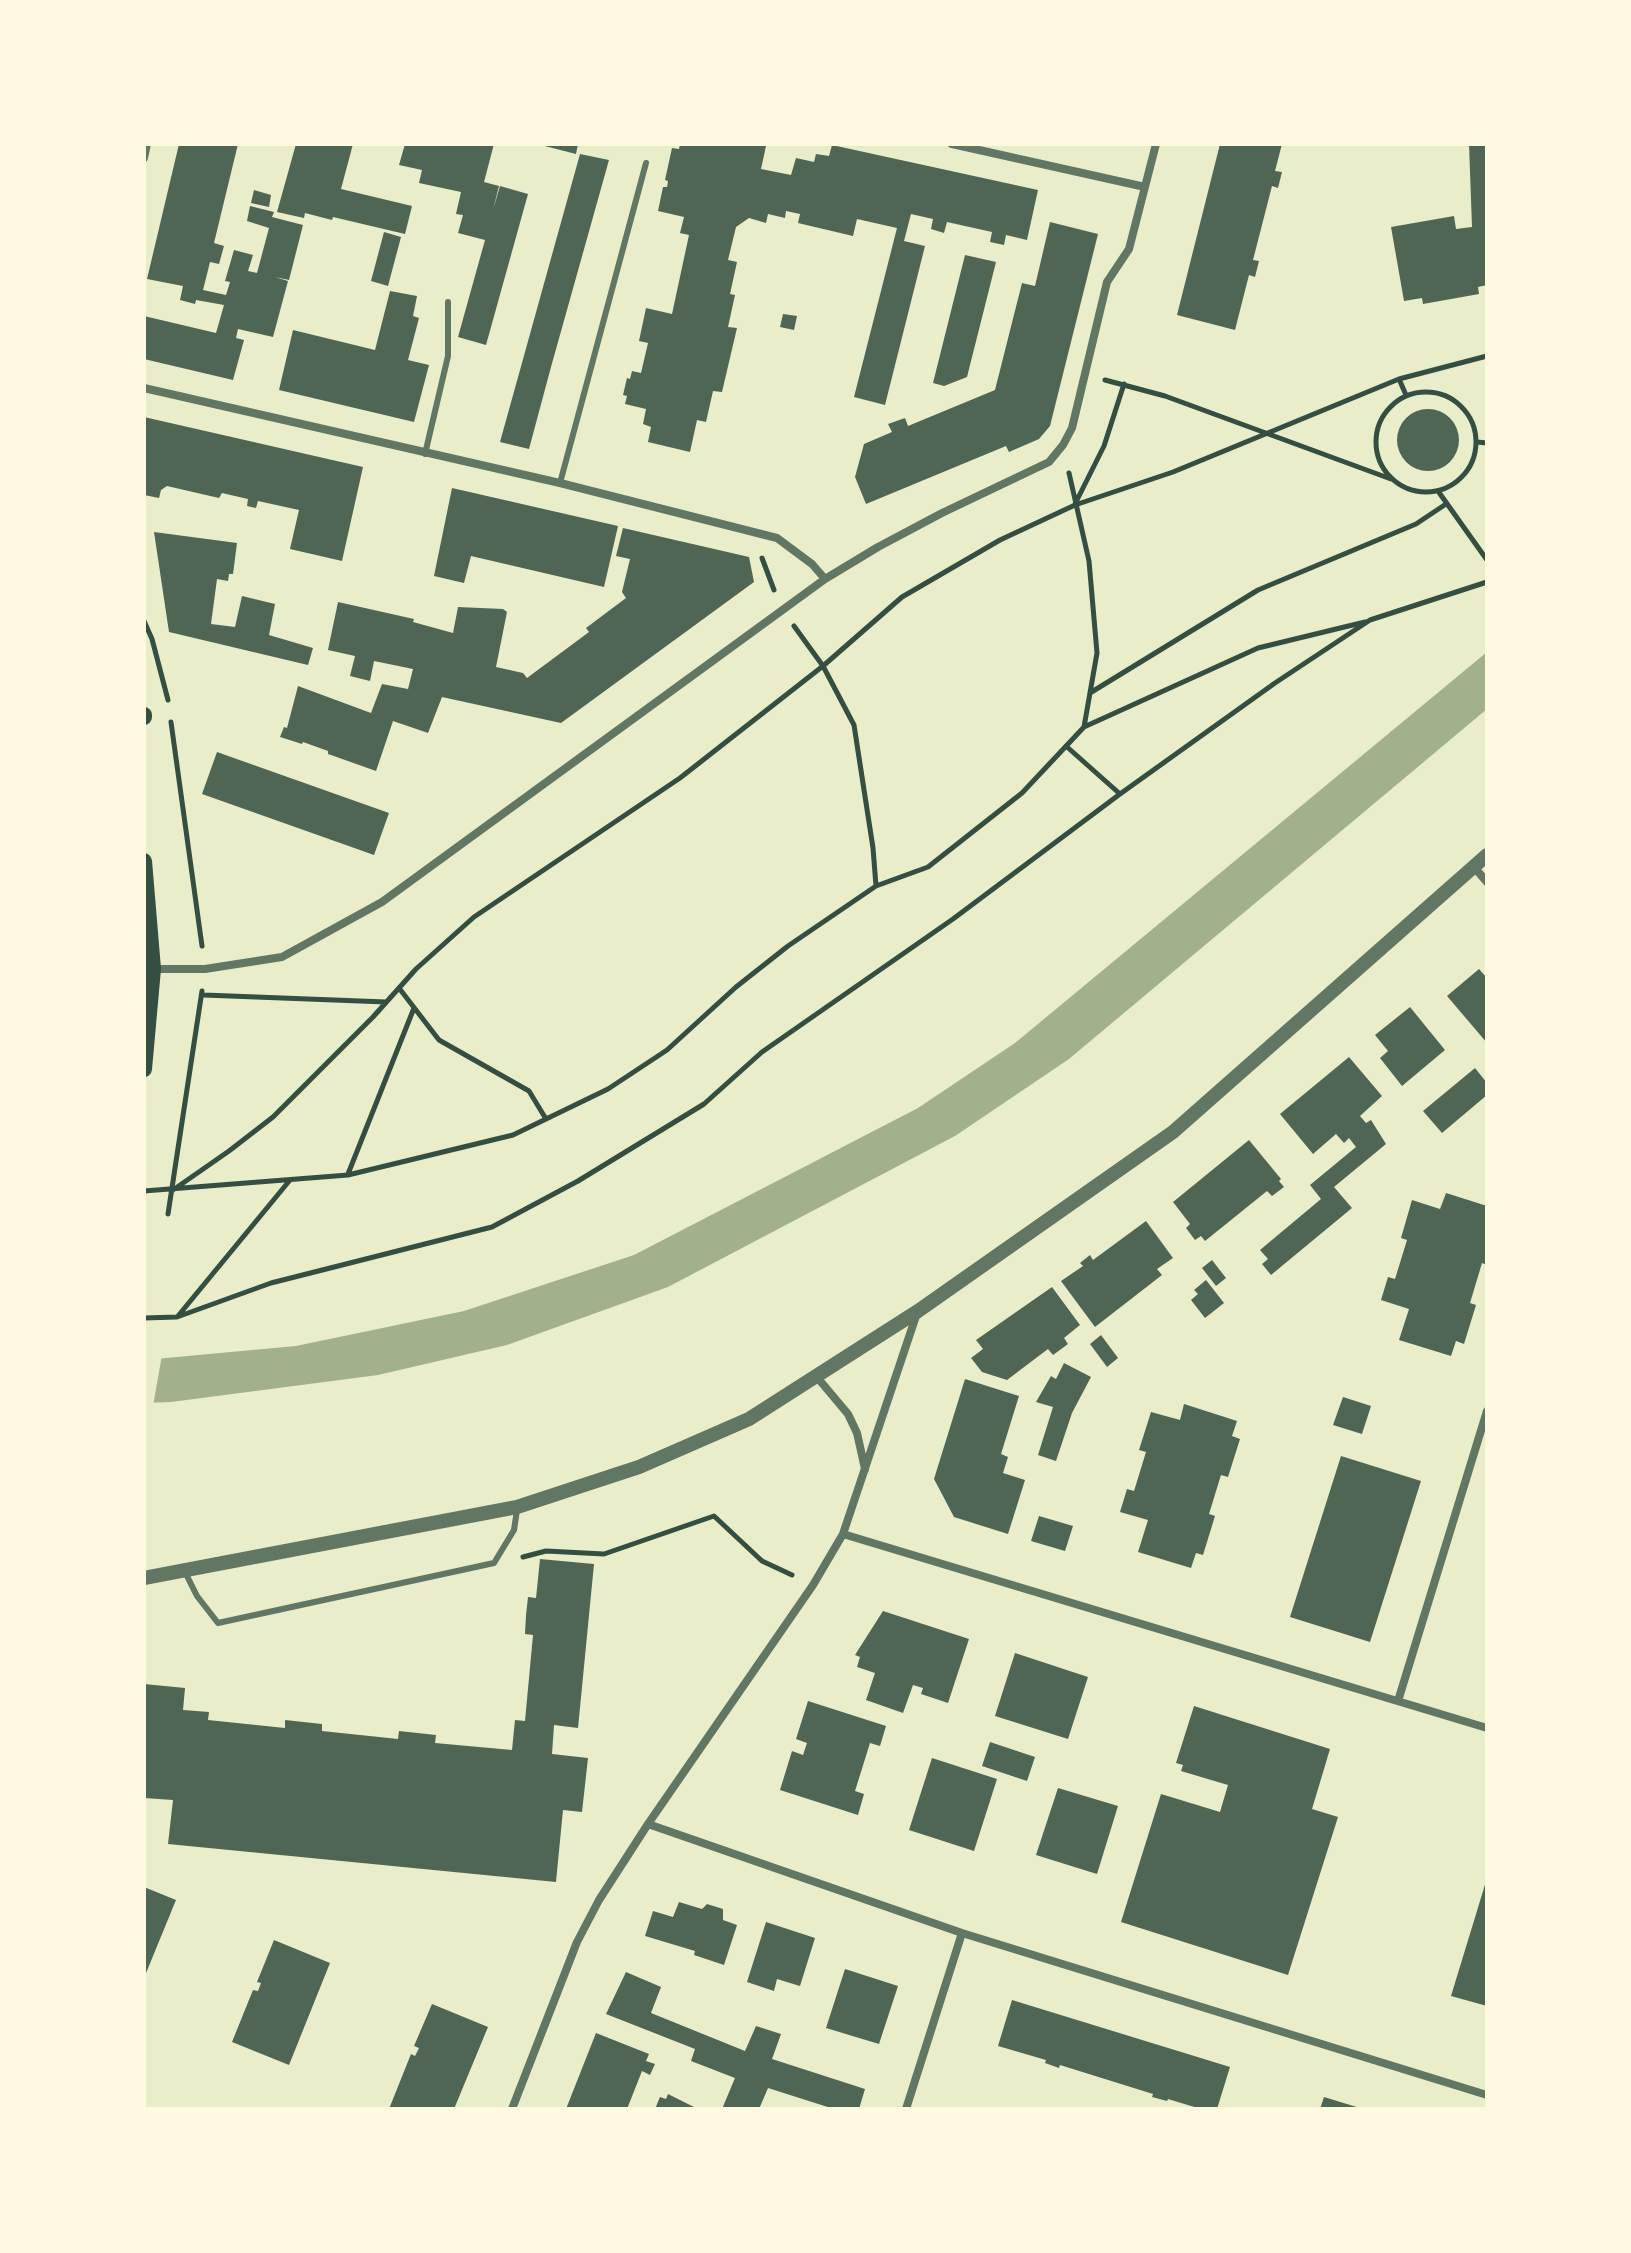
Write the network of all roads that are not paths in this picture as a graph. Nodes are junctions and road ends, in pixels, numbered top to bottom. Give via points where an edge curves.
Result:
1 (147, 144) edge
2 (952, 144) edge
3 (1156, 144) edge
4 (144, 158) edge
5 (646, 163) dead end
6 (1145, 187) junction
7 (448, 302) dead end
8 (144, 388) edge
9 (425, 454) junction
10 (560, 483) junction
11 (825, 579) junction
12 (1487, 855) edge
13 (144, 861) edge
14 (1473, 866) junction
15 (1487, 882) edge
16 (149, 964) edge
17 (144, 1069) edge
18 (918, 1311) junction
19 (816, 1376) junction
20 (1487, 1411) edge
21 (865, 1469) junction
22 (517, 1507) junction
23 (843, 1534) junction
24 (184, 1570) junction
25 (144, 1578) edge
26 (1398, 1701) junction
27 (1487, 1728) edge
28 (648, 1824) junction
29 (962, 1933) junction
30 (1487, 2095) edge
31 (512, 2109) edge
32 (906, 2109) edge

1 - 4 street
2 - 6 street
3 - 6 street
5 - 10 lane
6 - 11 street via 1129,249 1107,282 1072,428 1063,445 1036,470 929,520
7 - 9 lane via 448,356
8 - 9 street
9 - 10 street
10 - 11 street via 777,538
11 - 16 street via 382,902 282,957 205,969
12 - 14 street
13 - 16 main road
14 - 15 street
14 - 18 street via 1173,1132
16 - 17 main road
18 - 19 street
18 - 21 street
19 - 21 street via 848,1414
19 - 22 street via 749,1419 639,1467
20 - 26 street
21 - 23 street
22 - 24 street
22 - 24 lane via 514,1530 494,1563 218,1623
23 - 26 street
23 - 28 street
24 - 25 street
26 - 27 street
28 - 29 street
28 - 31 street via 577,1942
29 - 30 street
29 - 32 street

